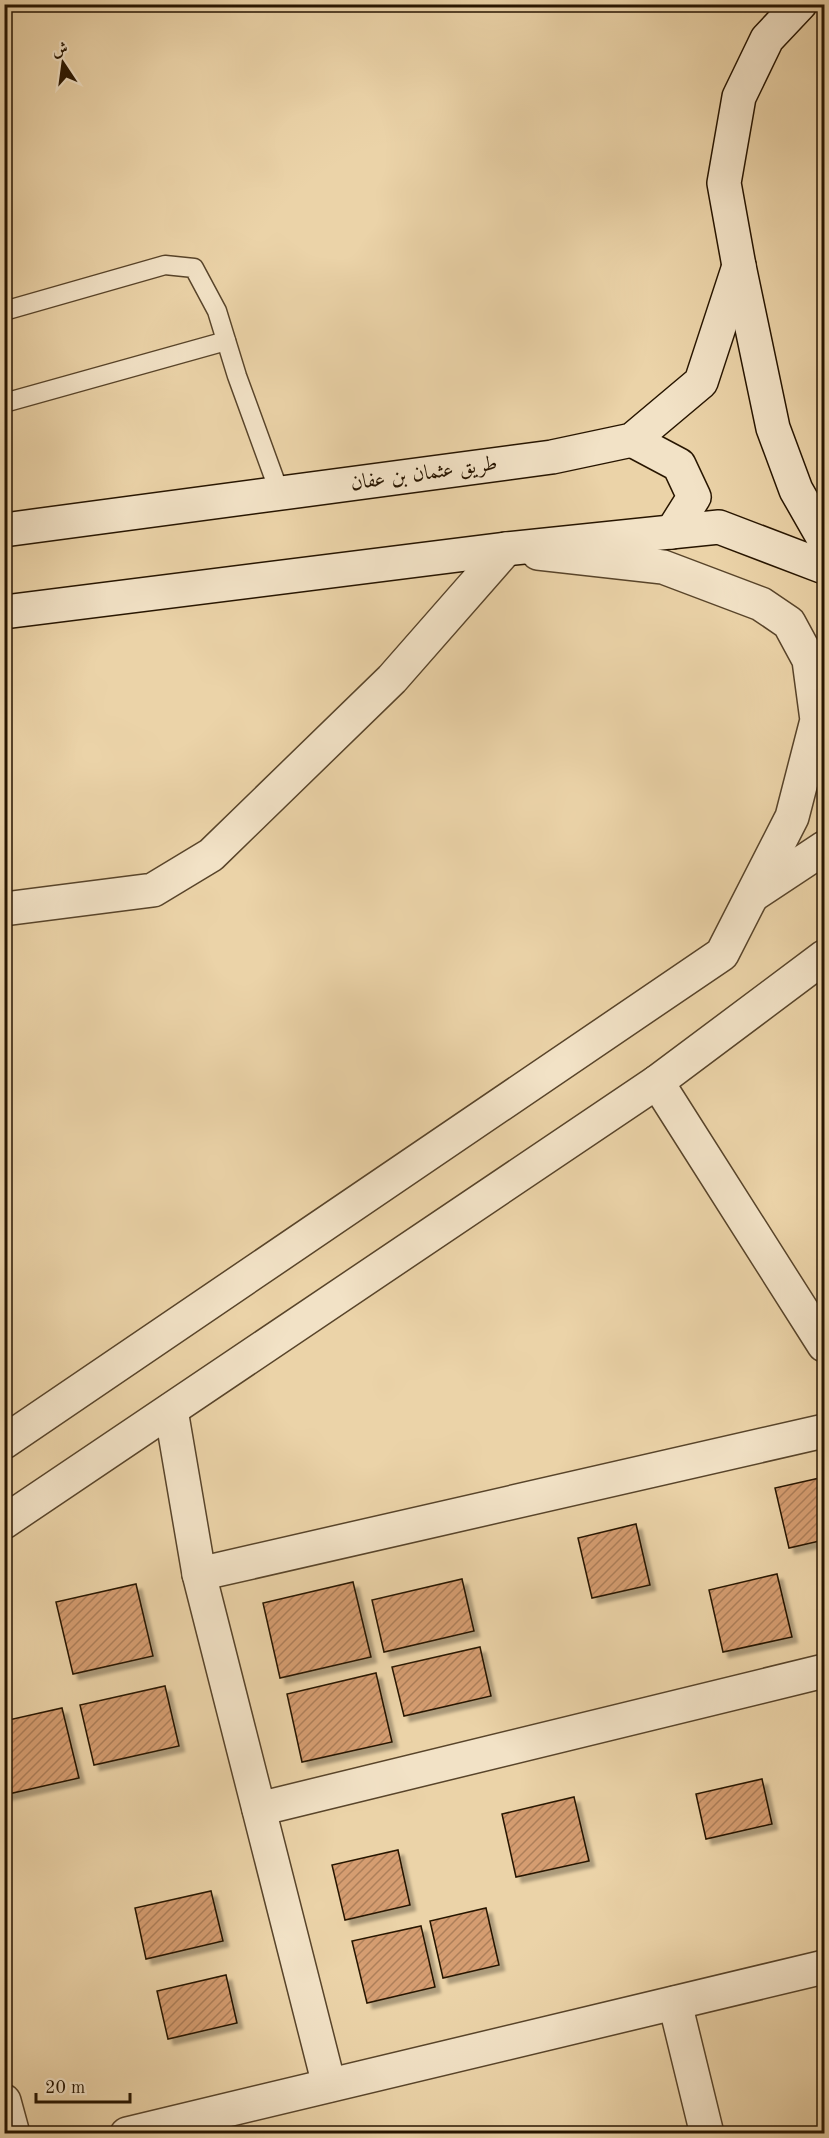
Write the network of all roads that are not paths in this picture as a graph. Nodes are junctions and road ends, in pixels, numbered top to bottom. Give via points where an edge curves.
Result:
1 (800, 4) edge
2 (739, 266) junction
3 (4, 311) edge
4 (226, 341) junction
5 (4, 403) edge
6 (632, 440) junction
7 (280, 494) junction
8 (4, 530) edge
9 (672, 532) junction
10 (825, 539) edge
11 (506, 549) junction
12 (825, 567) edge
13 (4, 612) edge
14 (825, 848) edge
15 (752, 895) junction
16 (4, 909) edge
17 (825, 957) edge
18 (657, 1082) junction
19 (825, 1346) edge
20 (171, 1410) junction
21 (825, 1431) edge
22 (4, 1442) edge
23 (4, 1522) edge
24 (199, 1574) junction
25 (825, 1671) edge
26 (259, 1809) junction
27 (825, 1967) edge
28 (675, 2002) junction
29 (329, 2085) junction
30 (4, 2101) edge
31 (208, 2124) edge
32 (13, 2133) edge
33 (127, 2133) edge
34 (707, 2133) edge

1 - 2 street via 767,39 739,97 724,183
2 - 6 street, طريق عثمان بن عفان via 701,382
2 - 10 street via 772,428 796,490
3 - 4 lane via 165,265 194,268 217,311
4 - 5 lane
4 - 7 lane
6 - 7 street, طريق عثمان بن عفان via 552,457
6 - 9 street via 679,465 694,497
7 - 8 street, طريق عثمان بن عفان
9 - 11 street
9 - 12 street via 719,527
11 - 13 street
11 - 15 street via 663,567 761,604 789,623 809,660 817,720 792,817
11 - 16 street via 392,679 212,855 153,890
14 - 15 street
15 - 22 street via 723,954
17 - 18 street
18 - 19 street
18 - 20 street
20 - 23 street
20 - 24 street
21 - 24 street
24 - 26 street
25 - 26 street
26 - 29 street
27 - 28 street
28 - 29 street
28 - 34 street
29 - 31 street
30 - 32 street
31 - 33 street

